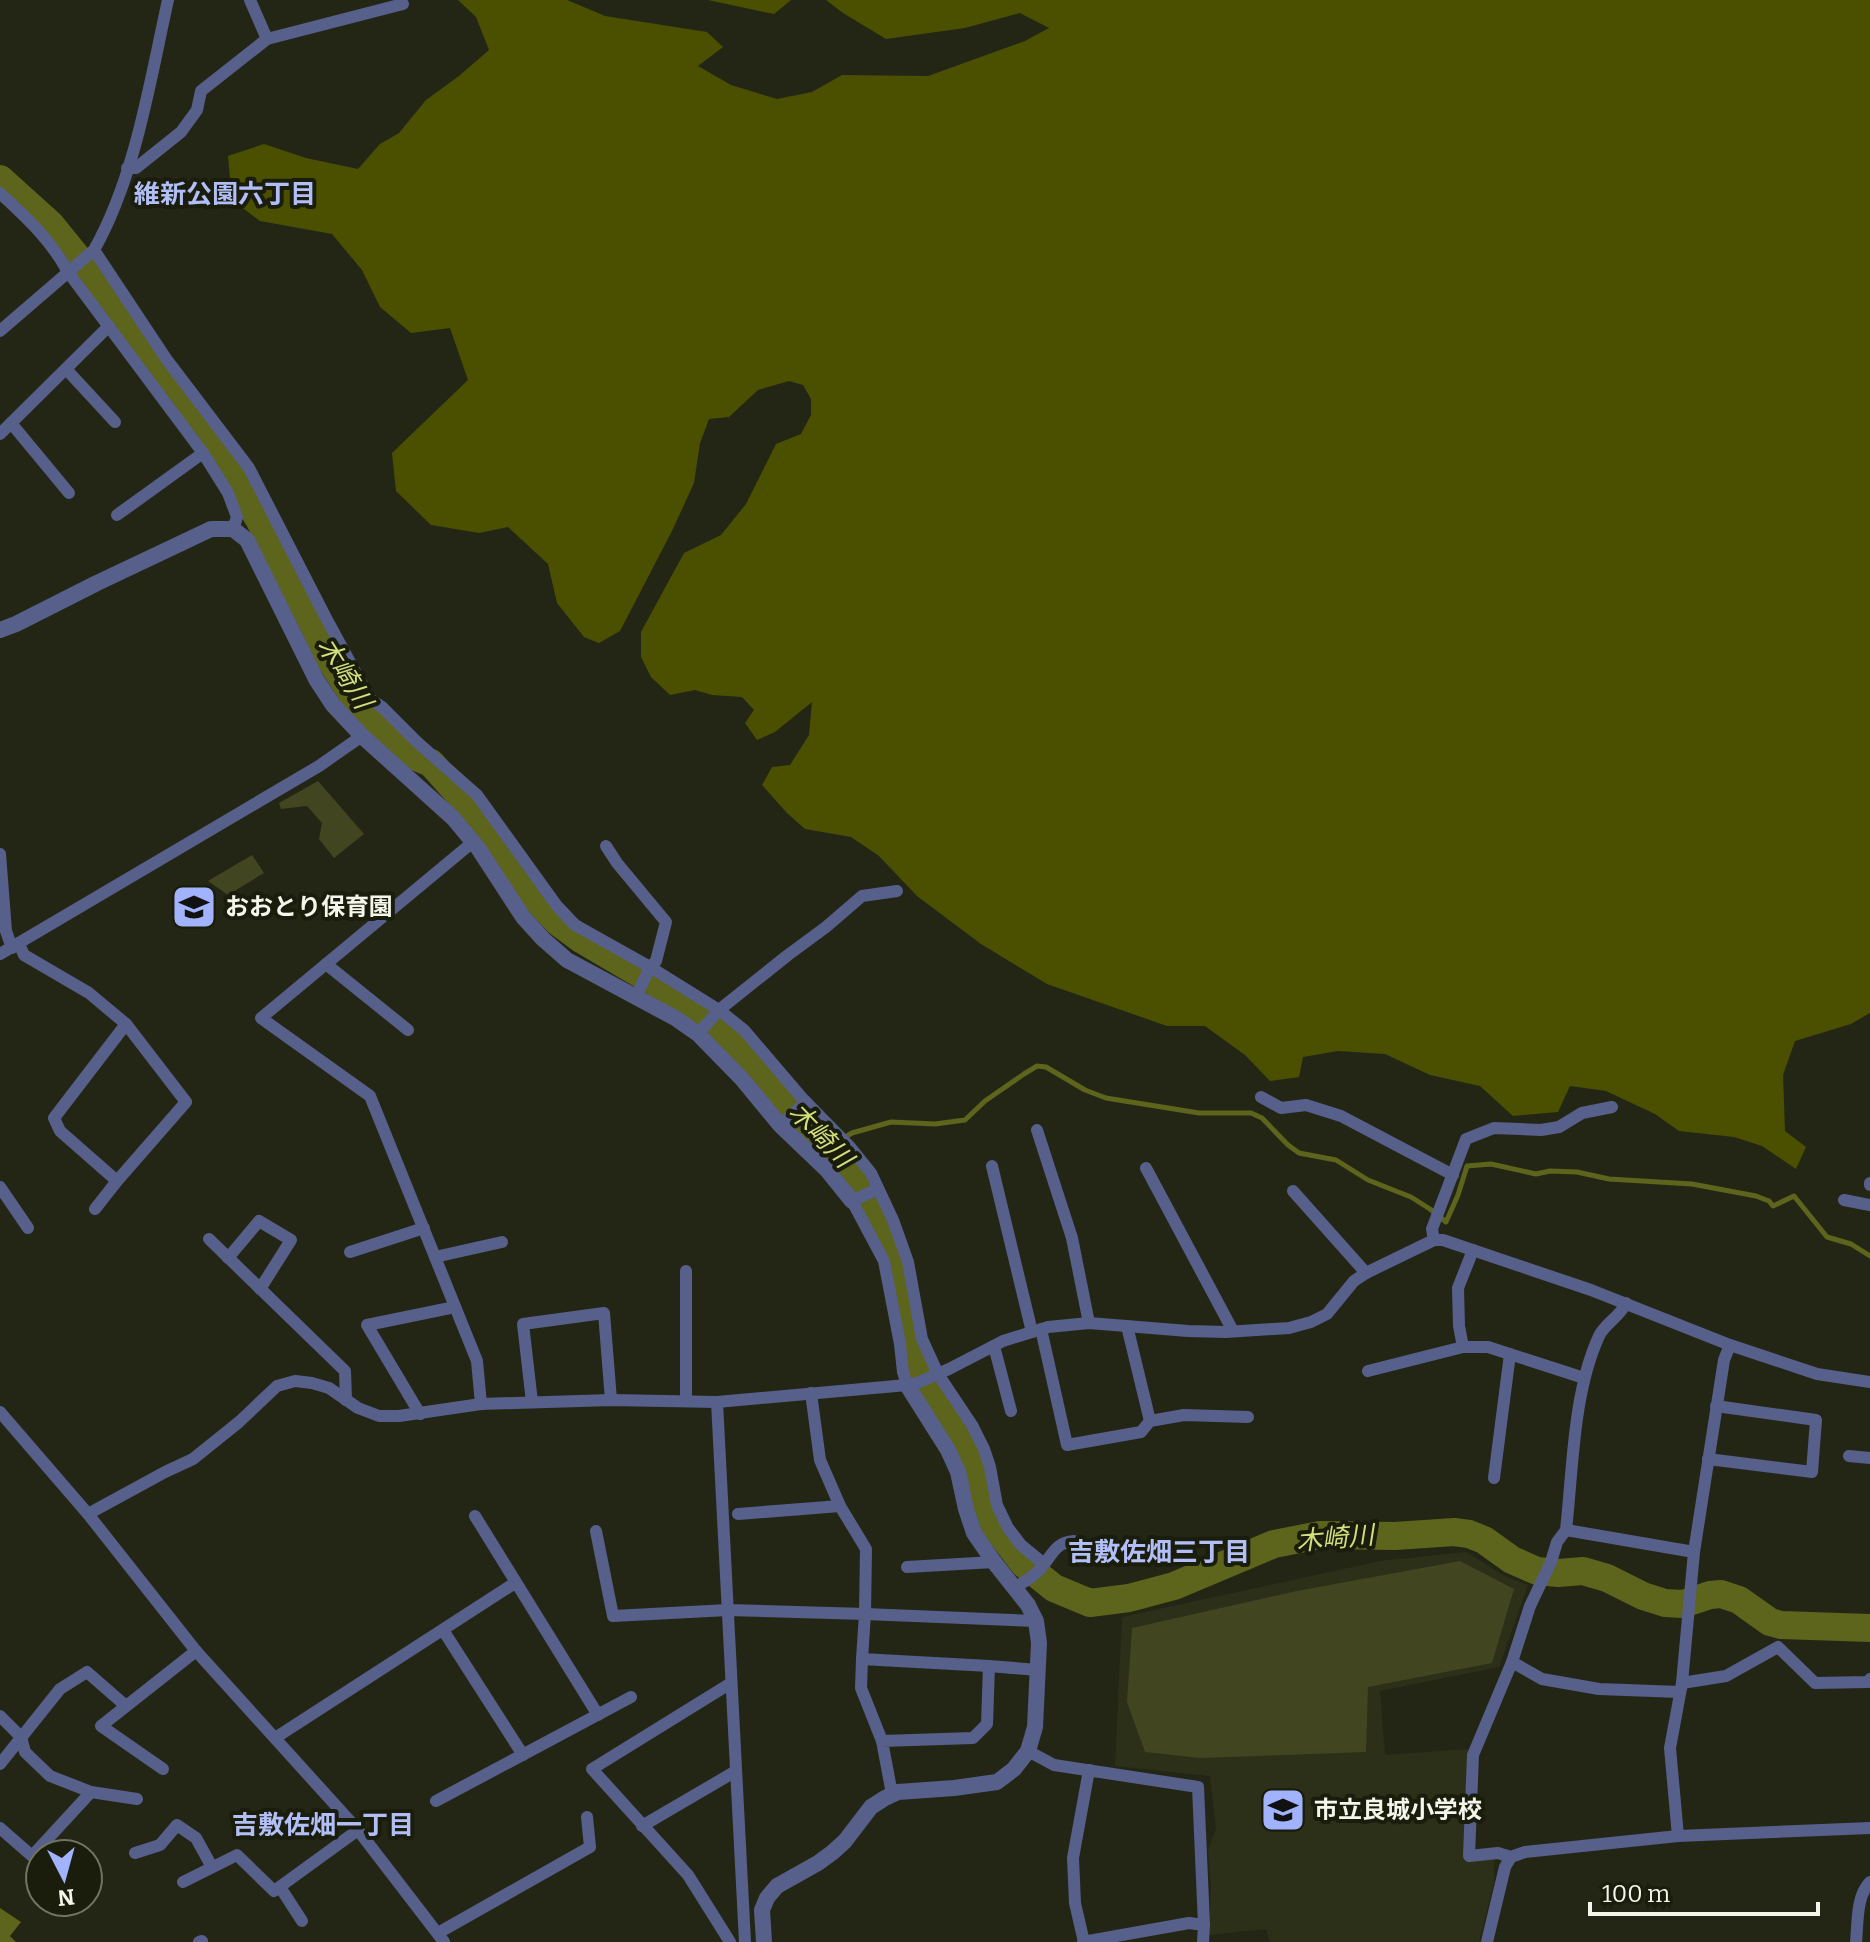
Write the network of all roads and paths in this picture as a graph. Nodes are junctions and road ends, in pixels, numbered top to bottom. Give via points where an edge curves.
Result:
1 (168, 0) edge
2 (250, 0) edge
3 (403, 4) dead end
4 (267, 39) junction
5 (127, 168) junction
6 (0, 193) edge
7 (94, 250) junction
8 (68, 272) junction
9 (109, 326) junction
10 (0, 331) edge
11 (66, 369) junction
12 (115, 422) dead end
13 (11, 423) junction
14 (0, 434) edge
15 (203, 453) junction
16 (69, 493) dead end
17 (117, 515) dead end
18 (233, 529) junction
19 (0, 630) edge
20 (362, 736) junction
21 (473, 842) junction
22 (606, 846) dead end
23 (0, 854) edge
24 (897, 891) dead end
25 (10, 949) edge
26 (326, 964) junction
27 (650, 967) junction
28 (636, 997) junction
29 (719, 1010) junction
30 (126, 1024) junction
31 (408, 1030) dead end
32 (698, 1034) junction
33 (1261, 1097) dead end
34 (806, 1102) junction
35 (1612, 1107) dead end
36 (780, 1125) junction
37 (1037, 1130) dead end
38 (992, 1166) dead end
39 (1146, 1168) dead end
40 (1453, 1175) junction
41 (117, 1181) junction
42 (0, 1187) edge
43 (878, 1189) junction
44 (1293, 1191) dead end
45 (1844, 1200) dead end
46 (852, 1201) junction
47 (1870, 1205) edge
48 (95, 1209) dead end
49 (28, 1228) dead end
50 (424, 1228) junction
51 (209, 1239) dead end
52 (1434, 1240) junction
53 (502, 1242) dead end
54 (1473, 1250) junction
55 (350, 1252) dead end
56 (435, 1257) junction
57 (228, 1258) junction
58 (686, 1271) dead end
59 (1366, 1273) junction
60 (260, 1289) junction
61 (1626, 1303) junction
62 (455, 1307) junction
63 (1089, 1323) junction
64 (1127, 1326) junction
65 (1037, 1331) junction
66 (1233, 1331) junction
67 (1730, 1345) junction
68 (994, 1346) junction
69 (1463, 1347) junction
70 (1510, 1354) junction
71 (1368, 1371) dead end
72 (938, 1374) junction
73 (1584, 1378) junction
74 (1870, 1382) edge
75 (907, 1385) junction
76 (811, 1393) junction
77 (346, 1400) junction
78 (611, 1400) junction
79 (686, 1401) junction
80 (532, 1402) junction
81 (717, 1402) junction
82 (481, 1404) junction
83 (1716, 1406) junction
84 (1011, 1411) dead end
85 (0, 1412) edge
86 (420, 1414) junction
87 (1248, 1417) dead end
88 (1150, 1421) junction
89 (1849, 1456) dead end
90 (1870, 1458) edge
91 (1708, 1459) junction
92 (1494, 1478) dead end
93 (840, 1506) junction
94 (88, 1514) junction
95 (738, 1514) dead end
96 (475, 1516) dead end
97 (1566, 1530) junction
98 (596, 1531) dead end
99 (1074, 1541) dead end
100 (1694, 1552) junction
101 (994, 1562) junction
102 (1044, 1564) junction
103 (907, 1567) dead end
104 (515, 1583) junction
105 (1015, 1587) junction
106 (728, 1610) junction
107 (865, 1614) junction
108 (1036, 1621) junction
109 (443, 1630) junction
110 (196, 1651) junction
111 (862, 1659) junction
112 (1512, 1662) junction
113 (989, 1666) junction
114 (1038, 1670) junction
115 (1870, 1679) edge
116 (731, 1683) junction
117 (1681, 1687) junction
118 (631, 1697) dead end
119 (126, 1706) junction
120 (598, 1715) junction
121 (0, 1716) edge
122 (21, 1737) junction
123 (275, 1738) junction
124 (882, 1741) junction
125 (1028, 1751) junction
126 (523, 1755) junction
127 (0, 1764) edge
128 (163, 1769) dead end
129 (1089, 1770) junction
130 (736, 1771) junction
131 (91, 1792) junction
132 (892, 1794) junction
133 (137, 1799) dead end
134 (436, 1801) dead end
135 (587, 1817) dead end
136 (642, 1826) junction
137 (0, 1828) edge
138 (358, 1830) junction
139 (1870, 1832) edge
140 (1678, 1836) junction
141 (135, 1853) dead end
142 (1511, 1857) junction
143 (212, 1867) junction
144 (183, 1882) dead end
145 (1870, 1882) edge
146 (280, 1887) junction
147 (302, 1921) dead end
148 (1204, 1925) junction
149 (441, 1938) edge
150 (730, 1942) edge
151 (745, 1942) edge
152 (764, 1942) edge
153 (1083, 1942) edge
154 (1203, 1942) edge
155 (1487, 1942) edge
156 (1856, 1942) edge

1 - 5 street
2 - 4 street
3 - 4 street
4 - 5 street via 201,91 197,110 181,132 136,168
5 - 7 street via 112,216
6 - 8 street via 36,226
7 - 8 street
7 - 27 street via 167,360 249,468 370,699 477,795 575,925
8 - 9 street
8 - 10 street
9 - 11 street
9 - 15 street
11 - 12 street
11 - 13 street
13 - 14 street
13 - 16 street
15 - 17 street
15 - 18 street via 228,493 237,517
18 - 19 street via 211,529
18 - 20 street via 247,540 316,679
20 - 21 street
20 - 25 street
21 - 26 street
21 - 28 street via 543,939 567,960
22 - 27 street via 666,922
23 - 25 street
24 - 29 street via 862,896
25 - 30 street via 89,993
26 - 31 street
26 - 50 street via 261,1018 370,1096
27 - 28 street
27 - 29 street
28 - 32 street
29 - 32 street
29 - 34 street via 744,1030
30 - 41 street via 186,1102
30 - 41 street via 54,1118 60,1131
32 - 36 street
33 - 40 street via 1281,1108 1306,1105 1341,1116
34 - 36 street
34 - 43 street via 850,1147
35 - 40 street via 1582,1113 1559,1127 1494,1128 1466,1139
36 - 46 street
37 - 63 street via 1072,1238
38 - 65 street
39 - 66 street
40 - 52 street via 1432,1229
41 - 48 street
42 - 49 street
43 - 46 street
43 - 72 street via 908,1262 922,1339
44 - 59 street
45 - 47 street
46 - 75 street via 884,1261
50 - 55 street
50 - 56 street
51 - 57 street
52 - 54 street
52 - 59 street
53 - 56 street
54 - 61 street
54 - 69 street via 1458,1288
56 - 62 street
57 - 60 street
57 - 60 street via 259,1221 291,1240
58 - 79 street
59 - 66 street via 1327,1314 1311,1322
60 - 77 street via 345,1371
61 - 67 street
61 - 73 street via 1600,1332
62 - 82 street via 477,1361
62 - 86 street via 367,1325
63 - 64 street
63 - 65 street
64 - 66 street
64 - 88 street
65 - 68 street
65 - 88 street via 1067,1445 1141,1432
67 - 74 street via 1817,1374
67 - 83 street
68 - 72 street
68 - 84 street
69 - 70 street
69 - 71 street
70 - 73 street
70 - 92 street
72 - 75 street
72 - 102 street via 984,1449 1008,1528
73 - 97 street
75 - 76 street
75 - 101 street via 948,1450 974,1533
76 - 81 street
76 - 93 street via 820,1460
77 - 86 street via 379,1416
77 - 94 street via 312,1383 277,1386 193,1459
78 - 79 street
78 - 80 street
78 - 80 street via 604,1313 523,1324
79 - 81 street
80 - 82 street
81 - 106 street
82 - 86 street
83 - 91 street
83 - 91 street via 1816,1420 1812,1472
85 - 94 street
87 - 88 street via 1184,1415
89 - 90 street
91 - 100 street
93 - 95 street
93 - 107 street via 866,1549
94 - 110 street
96 - 104 street
97 - 100 street
97 - 112 street via 1530,1606
98 - 106 street via 613,1616
99 - 102 street via 1055,1548
100 - 117 street
101 - 103 street
101 - 105 street
102 - 105 street
104 - 109 street
104 - 120 street
105 - 108 street
106 - 107 street
106 - 116 street
107 - 108 street
107 - 111 street
108 - 114 street
109 - 123 street
109 - 126 street
110 - 119 street
110 - 123 street
111 - 113 street
111 - 124 street via 861,1688
112 - 117 street via 1542,1679 1599,1689
112 - 142 street via 1473,1755 1469,1856
113 - 114 street
113 - 124 street via 987,1724 973,1738
114 - 125 street via 1035,1727
115 - 117 street via 1815,1683 1778,1647 1726,1676
116 - 130 street
116 - 136 street via 592,1769
117 - 140 street via 1670,1748
118 - 120 street
119 - 122 street via 87,1672 60,1689
119 - 128 street via 101,1726
120 - 126 street
121 - 122 street
122 - 127 street
122 - 131 street via 25,1752 50,1776
123 - 138 street
124 - 132 street
125 - 129 street via 1054,1765
125 - 132 street via 997,1782
126 - 134 street
129 - 148 street via 1198,1787
129 - 153 street via 1073,1858
130 - 136 street
130 - 151 street
131 - 133 street
131 - 137 street via 32,1856
132 - 152 street via 871,1807 833,1852 777,1886 762,1910
135 - 149 street via 590,1847
136 - 150 street via 688,1875
138 - 146 street
138 - 149 street
139 - 140 street
140 - 142 street
141 - 143 street via 160,1845 177,1825 196,1838
142 - 155 street
143 - 144 street
143 - 146 street via 237,1855 274,1891
145 - 156 street via 1861,1895
146 - 147 street
148 - 153 street via 1189,1923
148 - 154 street

